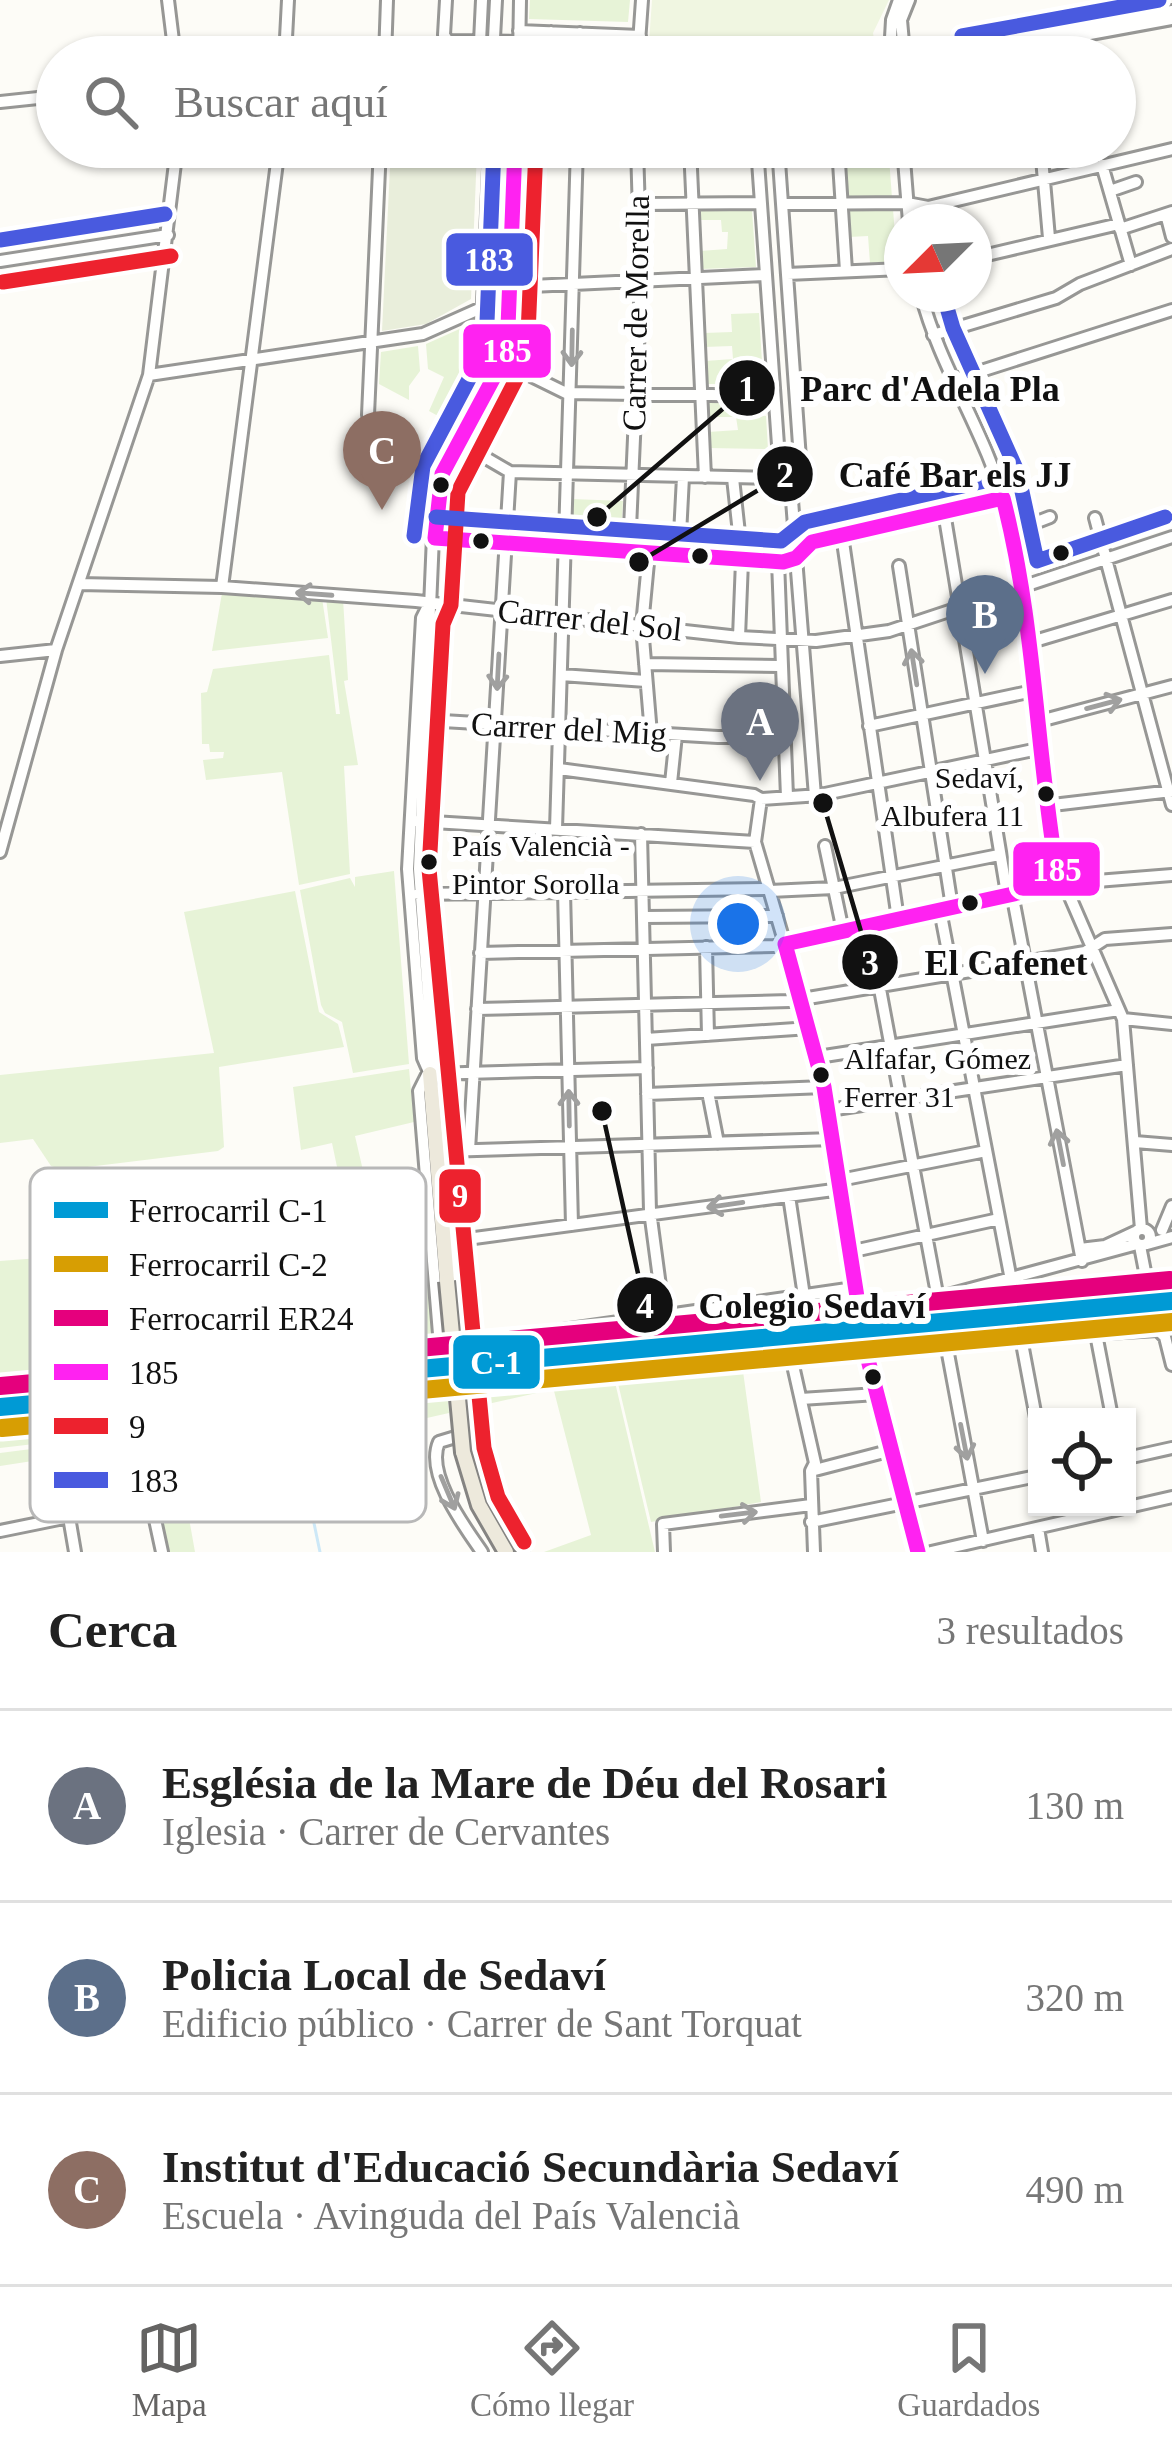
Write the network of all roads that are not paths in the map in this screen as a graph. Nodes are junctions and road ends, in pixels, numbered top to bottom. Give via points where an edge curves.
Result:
1 (168, 0) edge
2 (288, 0) edge
3 (388, 0) edge
4 (446, 0) edge
5 (482, 0) edge
6 (496, 0) edge
7 (520, 0) edge
8 (642, 0) edge
9 (899, 0) edge
10 (909, 0) edge
11 (1172, 15) edge
12 (495, 16) junction
13 (520, 30) junction
14 (551, 32) junction
15 (580, 33) joint
16 (172, 36) edge
17 (286, 36) edge
18 (386, 36) edge
19 (445, 36) edge
20 (486, 36) edge
21 (489, 36) edge
22 (504, 36) edge
23 (520, 36) edge
24 (551, 36) edge
25 (640, 36) joint
26 (894, 36) edge
27 (900, 36) edge
28 (1031, 36) edge
29 (1089, 36) edge
30 (36, 98) edge
31 (0, 102) edge
32 (1172, 149) edge
33 (1136, 157) edge
34 (175, 168) edge
35 (276, 168) edge
36 (379, 168) edge
37 (489, 168) edge
38 (514, 168) edge
39 (577, 168) edge
40 (637, 168) edge
41 (691, 168) edge
42 (758, 168) edge
43 (779, 168) edge
44 (839, 168) edge
45 (904, 168) edge
46 (1044, 168) edge
47 (1088, 168) edge
48 (1103, 168) edge
49 (1045, 177) junction
50 (1136, 182) dead end
51 (1110, 191) junction
52 (760, 203) junction
53 (907, 203) junction
54 (638, 204) junction
55 (693, 204) junction
56 (842, 204) junction
57 (782, 205) junction
58 (1169, 213) edge
59 (1120, 226) junction
60 (168, 235) junction
61 (1172, 237) edge
62 (1049, 238) junction
63 (1172, 250) edge
64 (992, 253) edge
65 (0, 261) edge
66 (1131, 265) junction
67 (884, 270) edge
68 (846, 272) junction
69 (787, 274) junction
70 (484, 275) junction
71 (766, 275) junction
72 (696, 277) junction
73 (510, 278) junction
74 (641, 280) junction
75 (573, 284) junction
76 (531, 286) junction
77 (509, 296) junction
78 (483, 308) junction
79 (1172, 310) edge
80 (926, 312) edge
81 (933, 335) junction
82 (369, 342) junction
83 (254, 357) junction
84 (505, 363) junction
85 (149, 375) junction
86 (953, 380) junction
87 (571, 394) junction
88 (636, 394) junction
89 (701, 394) junction
90 (774, 396) junction
91 (368, 415) dead end
92 (443, 433) junction
93 (458, 442) junction
94 (510, 472) junction
95 (567, 474) junction
96 (632, 476) junction
97 (683, 477) junction
98 (705, 477) junction
99 (733, 478) junction
100 (788, 482) junction
101 (437, 488) junction
102 (1003, 498) junction
103 (944, 512) junction
104 (1051, 517) dead end
105 (1095, 518) dead end
106 (1011, 532) junction
107 (842, 535) junction
108 (1172, 537) edge
109 (435, 538) junction
110 (506, 542) junction
111 (801, 546) junction
112 (564, 547) junction
113 (628, 551) junction
114 (649, 552) junction
115 (679, 554) junction
116 (742, 558) junction
117 (771, 558) junction
118 (1108, 558) junction
119 (899, 566) dead end
120 (79, 584) junction
121 (222, 587) junction
122 (1022, 588) junction
123 (1172, 600) edge
124 (430, 602) junction
125 (960, 609) junction
126 (501, 610) junction
127 (1122, 613) junction
128 (562, 617) junction
129 (908, 625) junction
130 (642, 626) junction
131 (739, 637) junction
132 (781, 637) junction
133 (856, 638) junction
134 (804, 640) junction
135 (1028, 643) junction
136 (56, 650) junction
137 (0, 656) edge
138 (645, 664) junction
139 (779, 666) junction
140 (561, 675) junction
141 (646, 681) junction
142 (1172, 686) edge
143 (1033, 691) junction
144 (1143, 694) junction
145 (975, 703) junction
146 (921, 714) junction
147 (426, 720) junction
148 (1036, 722) junction
149 (494, 725) junction
150 (869, 725) junction
151 (560, 728) junction
152 (651, 734) junction
153 (676, 735) junction
154 (784, 737) junction
155 (1038, 749) junction
156 (984, 760) junction
157 (559, 769) junction
158 (930, 771) junction
159 (877, 782) junction
160 (671, 783) junction
161 (1170, 791) edge
162 (814, 796) junction
163 (787, 797) junction
164 (761, 799) junction
165 (1044, 806) junction
166 (1172, 806) edge
167 (415, 821) junction
168 (489, 826) junction
169 (556, 829) junction
170 (641, 834) junction
171 (755, 842) junction
172 (825, 845) dead end
173 (0, 852) edge
174 (999, 855) junction
175 (945, 866) junction
176 (1172, 874) edge
177 (891, 876) junction
178 (1062, 884) junction
179 (643, 889) junction
180 (834, 889) junction
181 (769, 890) junction
182 (415, 891) junction
183 (564, 891) junction
184 (484, 893) junction
185 (1009, 893) junction
186 (946, 909) junction
187 (644, 916) junction
188 (777, 916) junction
189 (898, 919) junction
190 (868, 925) junction
191 (843, 931) junction
192 (1172, 934) edge
193 (785, 944) junction
194 (706, 947) junction
195 (644, 948) junction
196 (1091, 948) junction
197 (565, 950) junction
198 (480, 953) junction
199 (1026, 960) junction
200 (953, 974) junction
201 (880, 988) junction
202 (802, 1000) junction
203 (708, 1002) junction
204 (646, 1004) junction
205 (566, 1006) junction
206 (477, 1009) junction
207 (1121, 1015) junction
208 (1037, 1024) junction
209 (1172, 1024) edge
210 (810, 1028) junction
211 (964, 1034) junction
212 (708, 1035) junction
213 (646, 1039) junction
214 (892, 1047) junction
215 (818, 1057) junction
216 (1127, 1065) junction
217 (647, 1068) junction
218 (568, 1070) junction
219 (473, 1073) junction
220 (430, 1075) junction
221 (1046, 1077) junction
222 (824, 1087) junction
223 (974, 1088) junction
224 (708, 1092) junction
225 (647, 1094) junction
226 (902, 1099) junction
227 (829, 1110) junction
228 (833, 1139) junction
229 (1135, 1142) junction
230 (718, 1143) junction
231 (1172, 1144) edge
232 (649, 1145) junction
233 (569, 1148) junction
234 (470, 1150) junction
235 (986, 1150) junction
236 (444, 1151) junction
237 (914, 1166) junction
238 (425, 1168) edge
239 (426, 1176) edge
240 (840, 1184) junction
241 (789, 1196) junction
242 (1172, 1206) edge
243 (651, 1215) junction
244 (999, 1219) junction
245 (572, 1226) junction
246 (927, 1234) junction
247 (1151, 1236) edge
248 (452, 1241) junction
249 (849, 1252) junction
250 (1081, 1255) junction
251 (1011, 1280) junction
252 (854, 1288) junction
253 (1172, 1290) edge
254 (803, 1295) junction
255 (938, 1299) junction
256 (664, 1316) junction
257 (859, 1319) junction
258 (1096, 1334) junction
259 (1021, 1338) junction
260 (946, 1343) junction
261 (461, 1344) junction
262 (440, 1346) junction
263 (426, 1347) edge
264 (865, 1348) junction
265 (1172, 1365) edge
266 (30, 1383) edge
267 (0, 1387) edge
268 (877, 1394) junction
269 (801, 1399) junction
270 (1034, 1408) edge
271 (1110, 1408) edge
272 (1172, 1448) edge
273 (892, 1450) junction
274 (1136, 1456) edge
275 (811, 1471) junction
276 (1028, 1478) edge
277 (973, 1490) junction
278 (1172, 1498) edge
279 (811, 1504) junction
280 (905, 1504) junction
281 (1055, 1516) edge
282 (46, 1522) edge
283 (70, 1522) edge
284 (156, 1522) edge
285 (811, 1522) junction
286 (1056, 1524) junction
287 (1038, 1528) junction
288 (0, 1532) edge
289 (983, 1540) junction
290 (1041, 1549) edge
291 (75, 1552) edge
292 (162, 1552) edge
293 (482, 1552) edge
294 (506, 1552) edge
295 (524, 1552) edge
296 (664, 1552) edge
297 (814, 1552) edge
298 (918, 1552) edge
299 (931, 1552) edge

1 - 16 street
2 - 17 street
3 - 18 street
4 - 19 street
5 - 20 street
6 - 12 street
7 - 13 street
8 - 25 street
9 - 26 street
10 - 27 street
11 - 28 street
11 - 29 street
12 - 13 street
12 - 21 street
13 - 14 street
13 - 22 street
13 - 23 street
14 - 15 street
14 - 24 street
15 - 25 street
30 - 31 street
32 - 33 street
34 - 60 street
35 - 83 street
36 - 82 street
37 - 70 street
38 - 73 street
39 - 75 street
40 - 54 street, Carrer de Morella
41 - 55 street
42 - 52 street
43 - 57 street
44 - 56 street
45 - 53 street
46 - 49 street
47 - 49 street
48 - 51 street
49 - 53 street via 928,207
49 - 62 street
50 - 51 street
51 - 59 street
52 - 55 street
52 - 71 street
53 - 56 street
54 - 55 street
54 - 74 street, Carrer de Morella
55 - 72 street
56 - 57 street
56 - 68 street
57 - 69 street
58 - 59 street
58 - 61 street
59 - 62 street
59 - 66 street
60 - 65 street
60 - 85 street
62 - 64 street
63 - 66 street
66 - 81 street via 1056,298
67 - 68 street
68 - 69 street
69 - 71 street
69 - 100 street via 798,472
70 - 73 street
70 - 78 street
71 - 72 street
71 - 90 street
72 - 74 street
72 - 89 street
73 - 76 street
73 - 77 street
74 - 75 street
74 - 88 street, Carrer de Morella
75 - 76 street
75 -> 87 street
76 - 77 street
77 - 78 street
77 - 84 street
78 - 82 street via 423,334
78 - 92 street via 475,370
79 - 86 street
80 - 81 street
81 - 86 street
82 - 83 street
82 - 91 street
83 - 85 street
83 - 121 street
84 - 87 street
84 - 93 street
85 - 120 street
86 - 102 street
87 - 88 street
87 - 95 street
88 - 89 street
88 - 96 street, Carrer de Morella
89 - 90 street
89 - 98 street
90 - 100 street
92 - 93 street
92 - 101 street
93 - 94 street
93 - 101 street
94 - 95 street
94 - 110 street
95 - 96 street
95 - 112 street
96 - 97 street
96 - 113 street, Carrer de Morella
97 - 98 street
97 - 115 street
98 - 99 street
99 - 100 street
99 - 116 street
100 - 111 street
101 - 109 street
102 - 103 street
102 - 106 street
103 - 107 street
103 - 125 street
104 - 106 street
105 - 118 street
106 - 122 street
107 - 111 street
107 - 133 street
108 - 118 street, Carrer del Sol
109 - 110 street
109 - 124 street
110 - 112 street
110 - 126 street
111 - 117 street
111 - 117 street via 776,545
111 - 134 street
112 - 113 street
112 - 128 street
113 - 114 street
114 - 115 street
114 - 130 street
115 - 116 street
116 - 117 street
116 - 131 street
117 - 132 street
118 - 122 street, Carrer del Sol
118 - 127 street
119 - 129 street
120 - 121 street, Carrer del Sol
120 - 136 street
124 -> 121 street, Carrer del Sol
122 - 125 street, Carrer del Sol
122 - 135 street
123 - 127 street
124 - 126 street, Carrer del Sol
124 - 147 street
124 - 167 street via 422,618
125 - 129 street, Carrer del Sol
125 - 145 street
126 - 128 street, Carrer del Sol
126 -> 149 street
127 - 135 street
127 - 144 street
128 - 130 street, Carrer del Sol
128 - 140 street
129 - 133 street, Carrer del Sol
146 -> 129 street
130 - 131 street, Carrer del Sol
130 - 138 street
131 - 132 street, Carrer del Sol
132 - 134 street, Carrer del Sol
132 - 139 street
133 - 134 street, Carrer del Sol
133 - 150 street
134 - 162 street
135 - 143 street
136 - 137 street
136 - 173 street
138 - 139 street
138 - 141 street
139 - 154 street
140 - 141 street
140 - 151 street
141 - 152 street
142 - 144 street
143 - 145 street
143 - 148 street
148 -> 144 street
144 - 161 street
145 - 146 street
145 - 156 street
146 - 150 street
146 - 158 street
147 - 149 street, Carrer del Mig
147 - 167 street
148 - 155 street
149 - 151 street, Carrer del Mig
149 - 168 street
150 - 159 street
151 - 152 street, Carrer del Mig
151 - 157 street
152 - 153 street, Carrer del Mig
153 - 154 street, Carrer del Mig
153 - 160 street
154 - 163 street
155 - 156 street
155 - 165 street
156 - 158 street
156 - 174 street
157 - 160 street
157 - 169 street
158 - 159 street
158 - 175 street
159 - 162 street
159 - 177 street
160 - 164 street
161 - 165 street
161 - 166 street
162 - 163 street
163 - 164 street
164 - 171 street
165 - 178 street
167 - 168 street
167 - 182 street
168 - 169 street
168 - 184 street
169 - 170 street
170 - 171 street
170 - 179 street
171 - 181 street
172 - 180 street
174 - 175 street
174 - 185 street
175 - 177 street
175 - 186 street
176 - 178 street
177 - 180 street
177 - 189 street
178 - 185 street
178 - 196 street
179 - 181 street
179 - 183 street
179 - 187 street
180 - 181 street
180 - 191 street
181 - 188 street
182 - 184 street
182 - 220 street
183 - 184 street
183 - 197 street
184 - 198 street
185 - 186 street
185 - 199 street
186 - 189 street
186 - 200 street
187 - 188 street
187 - 195 street
188 - 193 street
189 - 190 street
190 - 191 street
190 - 201 street
191 - 193 street
192 - 196 street via 1105,939
193 - 194 street
193 - 202 street
194 - 195 street
194 - 203 street
195 - 197 street
195 - 204 street
196 - 199 street
196 - 207 street
197 - 198 street
197 - 205 street
198 - 206 street
199 - 200 street
199 - 208 street
200 - 201 street
200 - 211 street
201 - 202 street
201 - 214 street
202 - 203 street
202 - 210 street
203 - 204 street
203 - 212 street
204 - 205 street
204 - 213 street
205 - 206 street
205 - 218 street
206 - 219 street
207 - 208 street
207 - 209 street
207 - 216 street
208 - 211 street
208 - 221 street
210 - 212 street
210 - 215 street
211 - 214 street
211 - 223 street
212 - 213 street
213 - 217 street
214 - 215 street
214 - 226 street
215 - 222 street
216 - 221 street
216 - 229 street
217 - 218 street
217 - 225 street
218 - 219 street
233 -> 218 street
219 - 220 street
219 - 234 street
220 - 236 street
220 - 238 street via 419,1091
220 - 294 main road, bridge via 464,1452 479,1505
221 - 223 street
250 -> 221 street
222 - 224 street
222 - 227 street
223 - 226 street
223 - 235 street
224 - 225 street
224 - 230 street
225 - 232 street
226 - 227 street
226 - 237 street
227 - 228 street
228 - 230 street
228 - 240 street
229 - 231 street
229 - 247 street
230 - 232 street
232 - 233 street
232 - 243 street
233 - 234 street
233 - 245 street
234 - 236 street
235 - 237 street
235 - 244 street
236 - 248 street
237 - 240 street
237 - 246 street
239 - 262 street
240 - 241 street
240 - 249 street
241 -> 243 street
241 - 254 street
242 - 247 street
243 - 245 street
243 - 256 street
244 - 246 street
244 - 251 street
245 - 248 street
246 - 249 street
246 - 255 street
247 - 250 street
247 - 253 street via 1149,1292
248 - 261 street
249 - 252 street
250 - 251 street
251 - 255 street
252 - 254 street
252 - 257 street
254 - 256 street
255 - 257 street
256 - 261 street
257 - 264 street
258 - 259 street
258 - 265 street via 1158,1330
258 - 271 street
259 - 260 street
259 - 270 street
260 - 264 street
260 -> 277 street
261 - 262 street
262 - 263 street
264 - 268 street
264 - 269 street via 799,1352 793,1357
266 - 267 street
268 - 269 street
268 - 273 street
269 - 275 street
272 - 274 street
273 - 275 street
273 - 280 street
275 - 279 street
276 - 277 street
277 - 280 street
277 - 289 street
278 - 286 street
279 - 285 street
296 -> 279 street via 667,1523
280 - 285 street
280 - 298 street
281 - 286 street
282 - 288 street
283 - 291 street
284 - 292 street
285 - 297 street
286 - 287 street
287 - 289 street
287 - 290 street
289 - 299 street
295 -> 293 street via 501,1511 487,1443 466,1432 439,1442 434,1457 455,1512

